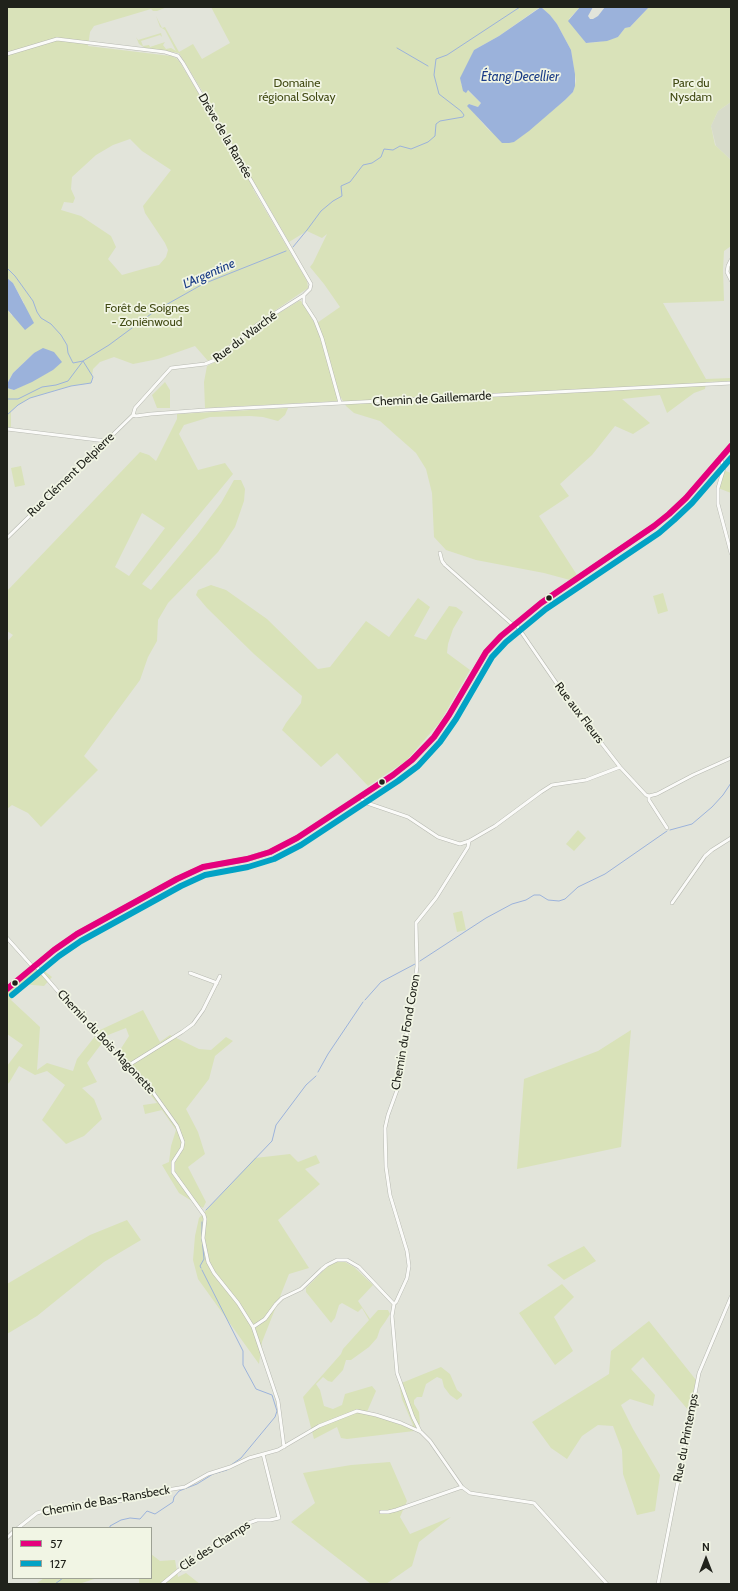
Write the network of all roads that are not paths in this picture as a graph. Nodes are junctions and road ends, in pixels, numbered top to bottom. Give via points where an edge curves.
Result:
1 (7, 54) edge
2 (731, 260) edge
3 (731, 280) edge
4 (308, 292) joint
5 (304, 295) junction
6 (731, 383) edge
7 (340, 403) junction
8 (133, 415) junction
9 (7, 429) edge
10 (106, 440) junction
11 (731, 446) edge
12 (720, 457) junction
13 (8, 537) edge
14 (440, 553) dead end
15 (731, 553) edge
16 (514, 624) junction
17 (731, 758) edge
18 (620, 767) junction
19 (649, 796) junction
20 (360, 798) junction
21 (667, 828) dead end
22 (731, 838) edge
23 (469, 841) junction
24 (672, 903) dead end
25 (7, 938) edge
26 (34, 966) junction
27 (190, 973) dead end
28 (220, 976) dead end
29 (217, 983) junction
30 (7, 989) edge
31 (129, 1065) junction
32 (731, 1297) edge
33 (394, 1304) junction
34 (253, 1328) junction
35 (421, 1432) junction
36 (284, 1447) junction
37 (263, 1454) junction
38 (462, 1487) junction
39 (380, 1512) dead end
40 (19, 1527) edge
41 (162, 1584) edge
42 (607, 1584) edge
43 (658, 1584) edge

1 - 4 street, Drève de la Ramée via 57,39 165,52 178,56 310,280 312,284
2 - 3 street via 727,272
4 - 5 street, Rue du Warché
5 - 7 street via 304,303 315,320 322,338
5 - 8 street, Rue du Warché via 258,324 215,360 205,364 171,368 135,408
6 - 7 street, Chemin de Gaillemarde
7 - 8 street, Chemin de Gaillemarde
8 - 10 street, Rue Clément Delpierre
9 - 10 street
10 - 13 street, Rue Clément Delpierre
11 - 12 main road
12 - 15 street via 724,468 718,488 718,504
12 - 16 main road via 686,498 669,514
14 - 16 street, Rue aux Fleurs via 445,565
16 - 18 street, Rue aux Fleurs
16 - 20 main road via 486,652 449,715 425,747 393,775
17 - 19 street
18 - 19 street, Rue aux Fleurs
18 - 23 street via 586,780 552,786 506,820
19 - 21 street, Rue aux Fleurs
20 - 23 street via 367,803 408,817 438,837 460,844
20 - 26 main road via 298,838 270,852 203,867 179,878 77,934
22 - 24 street via 705,856
23 - 33 street, Chemin du Fond Coron via 468,847 436,898 416,922 417,966 411,1014 400,1082 385,1128 390,1195 408,1266 408,1278
25 - 26 street, Chemin du Bois Magonette
26 - 30 main road
26 - 31 street, Chemin du Bois Magonette via 95,1034
27 - 29 street
28 - 29 street
29 - 31 street via 193,1024
31 - 34 street, Chemin du Bois Magonette via 151,1089 180,1131 182,1148 173,1162 173,1172 204,1214 203,1238 208,1262 238,1302
32 - 43 street, Rue du Printemps via 699,1373
33 - 34 street via 359,1267 347,1260 337,1260 327,1265 301,1289 282,1298 265,1319
33 - 35 street via 392,1316 397,1373
34 - 36 street, Chemin du Bois Magonette via 278,1401
35 - 36 street, Chemin de Bas-Ransbeck via 376,1414 353,1411 318,1426
35 - 38 street, Chemin de Bas-Ransbeck
36 - 37 street, Chemin de Bas-Ransbeck
37 - 40 street, Chemin de Bas-Ransbeck via 208,1474 180,1489 127,1500 54,1508 41,1512
37 - 41 street, Clé des Champs via 279,1518 246,1524 183,1566
38 - 39 street via 396,1510
38 - 42 street, Chemin de Bas-Ransbeck via 475,1495 534,1504

